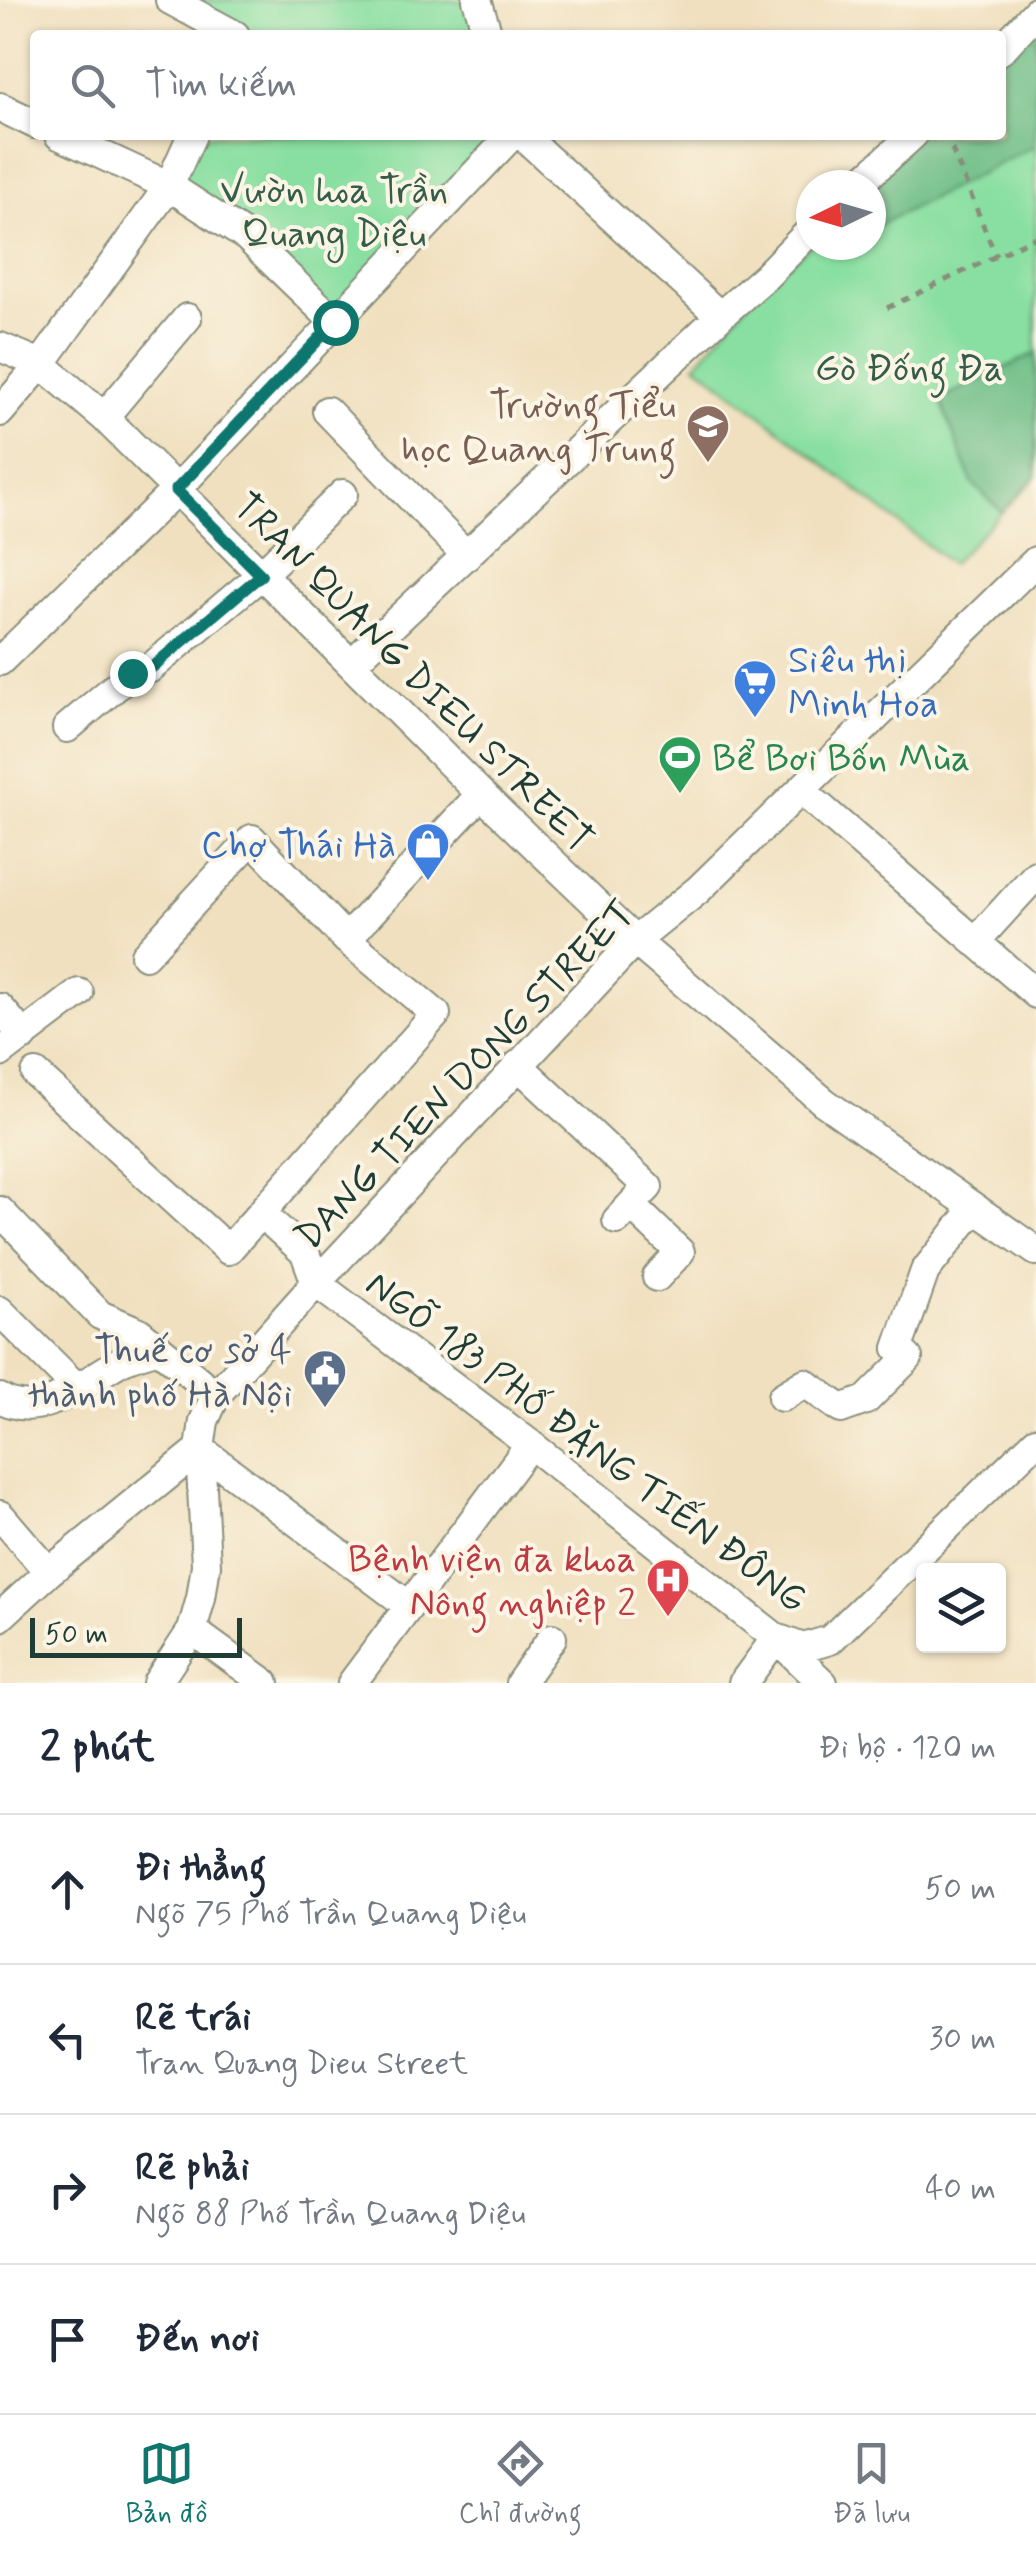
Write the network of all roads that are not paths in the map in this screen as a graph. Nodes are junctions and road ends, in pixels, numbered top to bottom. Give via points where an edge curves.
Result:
1 (170, 0) edge
2 (477, 0) edge
3 (1030, 0) edge
4 (1036, 9) edge
5 (226, 30) edge
6 (486, 30) edge
7 (1006, 44) edge
8 (0, 108) edge
9 (30, 122) edge
10 (70, 140) edge
11 (190, 140) edge
12 (507, 140) edge
13 (527, 140) edge
14 (908, 140) edge
15 (874, 170) edge
16 (169, 186) junction
17 (796, 245) edge
18 (720, 316) junction
19 (186, 318) dead end
20 (335, 322) junction
21 (0, 347) edge
22 (41, 364) junction
23 (327, 411) dead end
24 (0, 412) edge
25 (104, 417) junction
26 (176, 490) junction
27 (342, 494) dead end
28 (467, 556) junction
29 (1036, 561) edge
30 (261, 575) junction
31 (5, 646) edge
32 (351, 664) junction
33 (67, 728) dead end
34 (802, 791) junction
35 (481, 794) junction
36 (1036, 875) edge
37 (346, 939) junction
38 (635, 940) junction
39 (975, 942) junction
40 (144, 955) dead end
41 (79, 993) dead end
42 (1036, 994) edge
43 (0, 1008) edge
44 (24, 1036) junction
45 (0, 1054) edge
46 (518, 1065) junction
47 (36, 1074) dead end
48 (974, 1209) junction
49 (0, 1211) edge
50 (261, 1213) junction
51 (1036, 1251) edge
52 (656, 1277) dead end
53 (316, 1283) junction
54 (0, 1312) edge
55 (159, 1348) junction
56 (76, 1387) junction
57 (216, 1396) junction
58 (782, 1397) dead end
59 (4, 1405) edge
60 (1036, 1441) edge
61 (530, 1444) junction
62 (200, 1449) junction
63 (3, 1525) edge
64 (50, 1572) junction
65 (409, 1606) junction
66 (0, 1618) edge
67 (192, 1630) junction
68 (552, 1638) dead end
69 (776, 1638) junction
70 (158, 1683) edge
71 (265, 1683) edge
72 (352, 1683) edge
73 (520, 1683) edge
74 (743, 1683) edge
75 (823, 1683) edge

1 - 5 street
2 - 6 street
3 - 4 street
4 - 7 street
8 - 9 street
10 - 16 street
11 - 16 street
12 - 20 street
13 - 18 street
14 - 15 street
16 - 20 street via 246,237
16 - 22 street
17 - 18 street
18 - 28 street
19 - 25 street
20 - 26 street
21 - 22 street, TRAN QUANG DIEU STREET
22 - 24 street
22 - 25 street, TRAN QUANG DIEU STREET
23 - 28 street
25 - 26 street, TRAN QUANG DIEU STREET
26 - 30 street, TRAN QUANG DIEU STREET
26 - 31 street
27 - 30 street
28 - 32 street
29 - 34 street, DANG TIEN DONG STREET
30 - 32 street, TRAN QUANG DIEU STREET
30 - 33 street via 150,669 132,673
32 - 35 street, TRAN QUANG DIEU STREET
34 - 38 street, DANG TIEN DONG STREET
34 - 39 street
35 - 37 street
35 - 38 street, TRAN QUANG DIEU STREET
36 - 39 street
37 - 40 street via 252,839
37 - 50 street via 436,1014
38 - 46 street, DANG TIEN DONG STREET
38 - 48 street, TRAN QUANG DIEU STREET via 824,1102
39 - 42 street
41 - 44 street
43 - 44 street
44 - 45 street
46 - 52 street via 648,1187 624,1213 680,1252
46 - 53 street, DANG TIEN DONG STREET
47 - 50 street via 228,1250
48 - 51 street, TRAN QUANG DIEU STREET
48 - 58 street via 925,1272 898,1348 908,1358 866,1400 841,1408 806,1383
49 - 55 street via 100,1315
50 - 53 street via 304,1253
53 - 57 street, DANG TIEN DONG STREET
53 - 61 street, NGÕ 183 PHỐ ĐẶNG TIẾN ĐÔNG
54 - 56 street
55 - 56 street
55 - 57 street
56 - 59 street via 51,1403
57 - 62 street, DANG TIEN DONG STREET
60 - 69 street, NGÕ 183 PHỐ ĐẶNG TIẾN ĐÔNG via 830,1640 804,1648
61 - 65 street
61 - 69 street, NGÕ 183 PHỐ ĐẶNG TIẾN ĐÔNG
62 - 64 street
62 - 65 street
62 - 67 street, DANG TIEN DONG STREET via 206,1565
63 - 64 street
64 - 66 street
65 - 72 street
67 - 70 street, DANG TIEN DONG STREET
67 - 71 street
68 - 73 street
69 - 74 street
69 - 75 street

